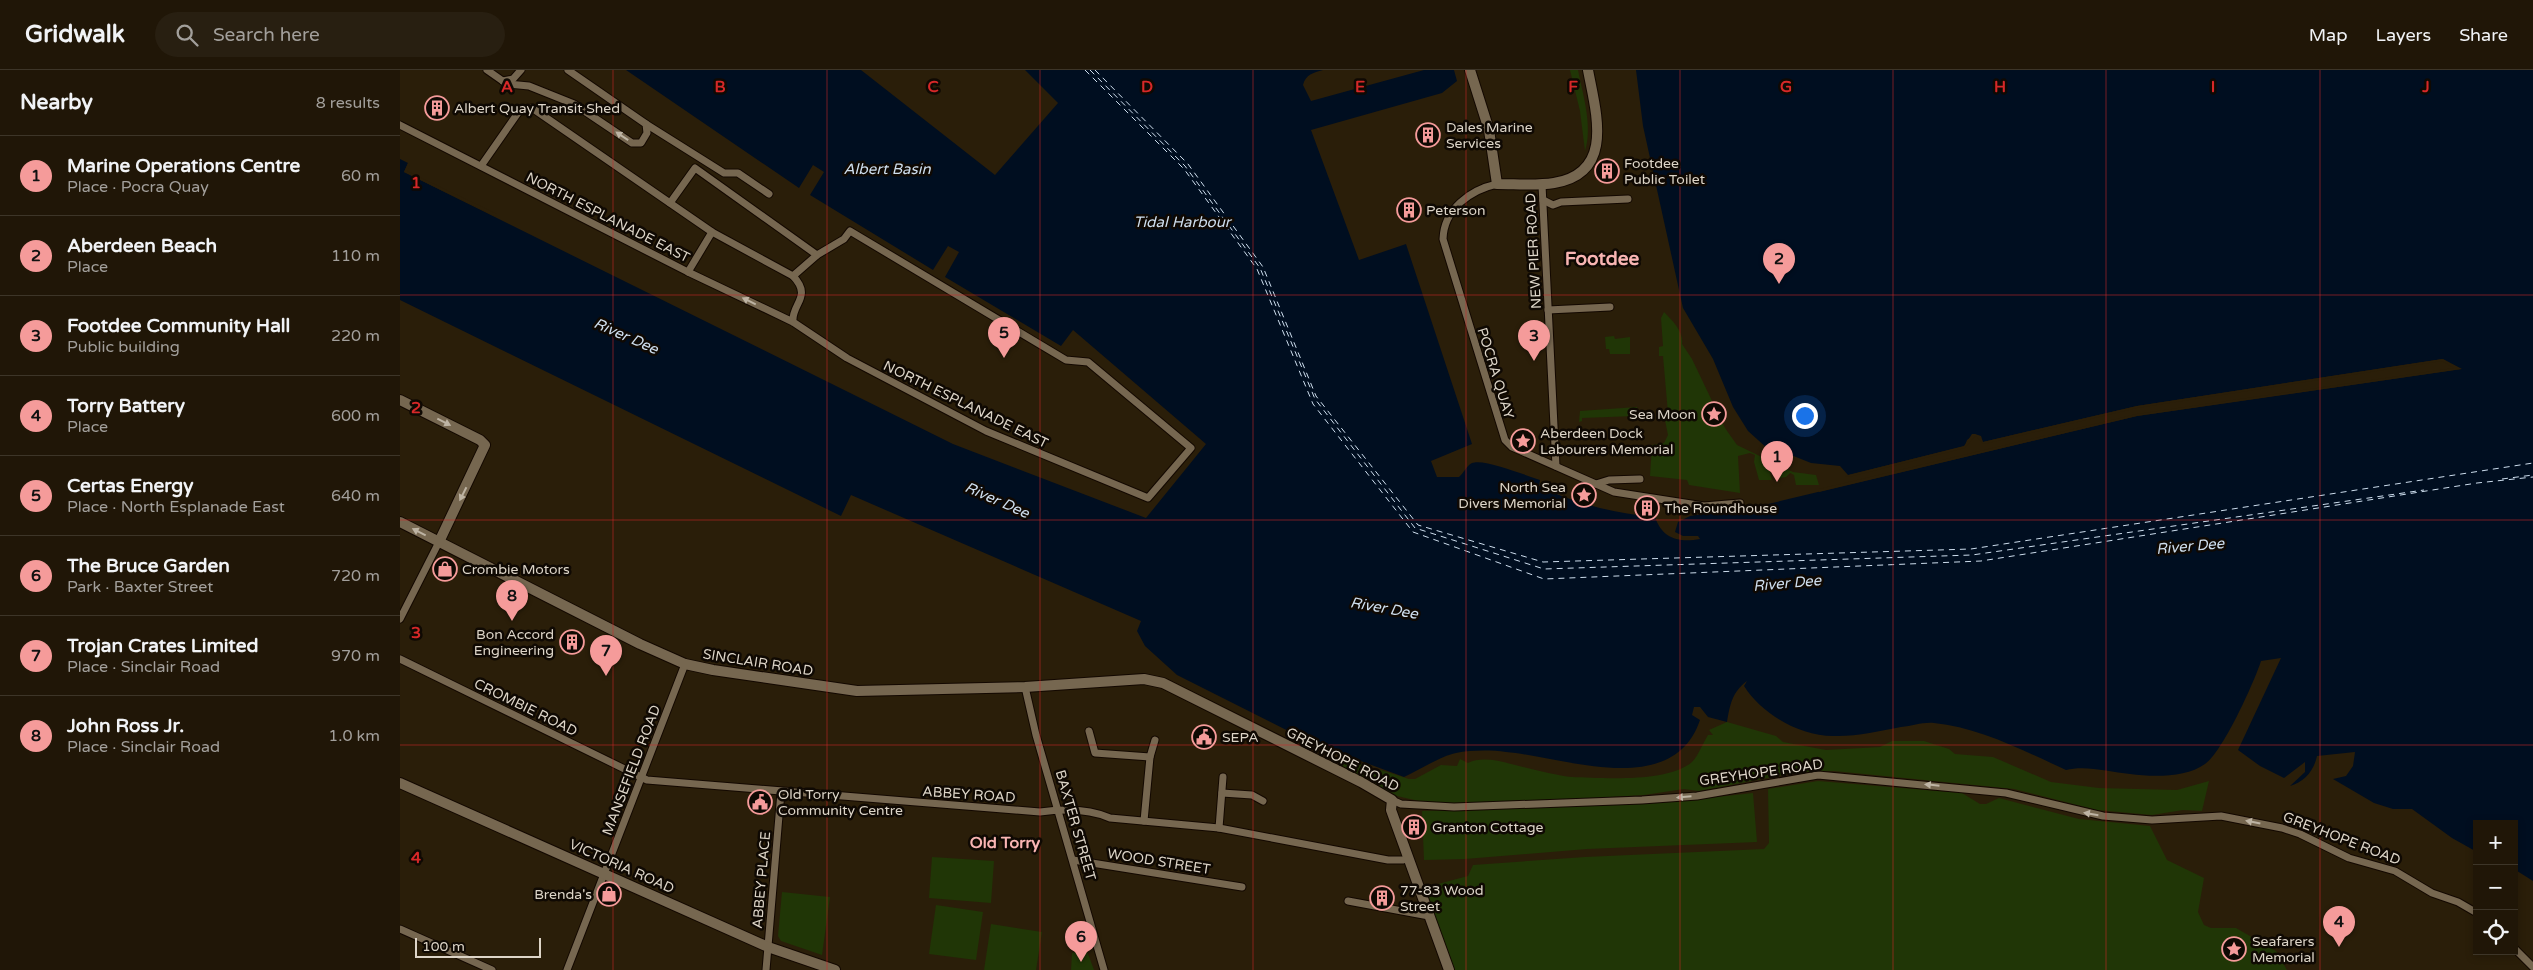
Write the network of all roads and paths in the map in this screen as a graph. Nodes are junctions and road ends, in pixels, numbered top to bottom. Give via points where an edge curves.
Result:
1 (487, 70) edge
2 (521, 70) edge
3 (568, 70) edge
4 (1470, 70) edge
5 (1588, 70) edge
6 (503, 81) junction
7 (646, 124) junction
8 (400, 125) edge
9 (481, 166) junction
10 (1497, 184) junction
11 (1542, 184) junction
12 (769, 194) dead end
13 (1628, 199) dead end
14 (1543, 200) junction
15 (670, 203) junction
16 (712, 232) junction
17 (816, 255) junction
18 (688, 272) junction
19 (793, 276) junction
20 (1610, 307) dead end
21 (1548, 310) junction
22 (792, 322) junction
23 (400, 400) edge
24 (1556, 466) junction
25 (1640, 479) dead end
26 (1596, 484) junction
27 (1740, 502) dead end
28 (400, 522) edge
29 (439, 542) junction
30 (400, 619) edge
31 (400, 659) edge
32 (685, 664) junction
33 (1144, 679) joint
34 (1025, 687) junction
35 (1089, 731) dead end
36 (1155, 740) dead end
37 (1150, 757) junction
38 (1223, 777) dead end
39 (641, 778) junction
40 (400, 782) edge
41 (781, 792) junction
42 (1222, 793) junction
43 (1392, 800) junction
44 (1263, 801) dead end
45 (1058, 810) junction
46 (1144, 821) junction
47 (1219, 828) junction
48 (1408, 858) junction
49 (1073, 860) junction
50 (605, 874) junction
51 (1242, 887) dead end
52 (1348, 901) dead end
53 (2473, 911) edge
54 (1429, 916) junction
55 (400, 929) edge
56 (768, 946) junction
57 (2518, 952) edge
58 (2533, 967) edge
59 (492, 970) edge
60 (567, 970) edge
61 (766, 970) edge
62 (835, 970) edge
63 (1104, 970) edge
64 (1449, 970) edge

1 - 6 street
2 - 6 street via 513,79
3 - 7 street
4 - 10 street via 1489,130
5 - 11 street via 1597,149 1588,166 1575,177
7 -> 6 street via 644,138 640,143 632,143 574,104 529,86
7 - 12 street via 724,173 738,173
8 - 9 street, NORTH ESPLANADE EAST
9 - 15 street via 520,110 527,107 537,110
9 - 18 street, NORTH ESPLANADE EAST
10 - 11 street
10 - 24 street, POCRA QUAY via 1480,189 1457,206 1444,228 1444,245 1502,435 1512,447
11 - 14 street, NEW PIER ROAD
13 - 14 street via 1554,205
14 - 21 street, NEW PIER ROAD
15 - 16 street
15 - 17 street via 695,168
16 - 18 street
16 - 19 street
17 - 19 street
17 - 22 street, NORTH ESPLANADE EAST via 838,243 850,231 1066,360 1088,362 1191,448 1148,498 986,430 847,358
22 -> 18 street, NORTH ESPLANADE EAST
19 - 22 street via 802,294
20 - 21 street
21 - 24 street, NEW PIER ROAD
23 -> 29 street via 485,445
24 - 26 street, POCRA QUAY
25 - 26 street via 1609,480
26 - 27 street, POCRA QUAY via 1704,506
29 -> 28 street, SINCLAIR ROAD
29 - 30 street
29 - 32 street, SINCLAIR ROAD
31 - 39 street, CROMBIE ROAD
32 - 34 street, SINCLAIR ROAD via 758,678 857,691
32 - 39 street, MANSEFIELD ROAD
33 - 34 street, SINCLAIR ROAD
33 - 43 street, GREYHOPE ROAD via 1163,683
34 - 45 street, BAXTER STREET
35 - 37 street via 1096,753
36 - 37 street
37 - 46 street
38 - 42 street
39 - 41 street, ABBEY ROAD
39 - 50 street, MANSEFIELD ROAD
40 - 50 street, VICTORIA ROAD
41 - 45 street, ABBEY ROAD via 1040,812
41 - 56 street, ABBEY PLACE
42 - 44 street via 1252,795
42 - 47 street
43 - 48 street via 1390,810
53 -> 43 street, GREYHOPE ROAD via 2395,871 2344,856 2282,828 2221,816 2152,820 2103,816 2006,793 1818,775 1697,796 1642,800 1454,807 1401,804
45 - 46 street, ABBEY ROAD
45 - 49 street, BAXTER STREET
46 - 47 street, ABBEY ROAD
47 - 48 street, ABBEY ROAD via 1388,860
48 - 54 street
49 - 51 street, WOOD STREET
49 - 63 street, BAXTER STREET
50 - 56 street, VICTORIA ROAD
50 - 60 street, MANSEFIELD ROAD
52 - 54 street
54 - 64 street
55 - 59 street
56 - 61 street, ABBEY PLACE
56 - 62 street, VICTORIA ROAD
57 - 58 street

